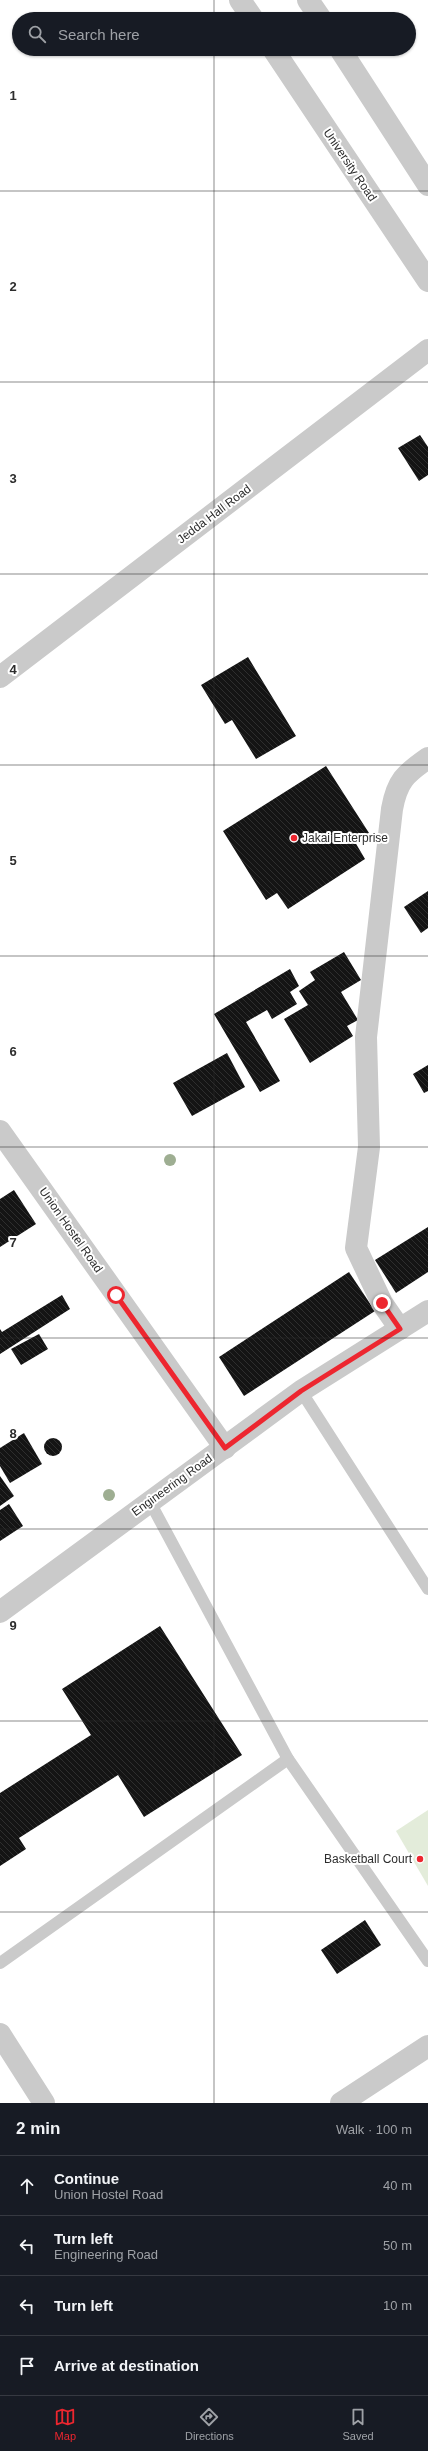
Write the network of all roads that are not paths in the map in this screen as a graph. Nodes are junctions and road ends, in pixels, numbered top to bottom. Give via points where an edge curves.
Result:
1 (240, 0) edge
2 (308, 0) edge
3 (248, 12) edge
4 (316, 12) edge
5 (278, 56) edge
6 (345, 56) edge
7 (428, 185) edge
8 (428, 281) edge
9 (428, 350) edge
10 (0, 677) edge
11 (428, 758) edge
12 (0, 1130) edge
13 (428, 1311) edge
14 (400, 1329) junction
15 (301, 1391) junction
16 (225, 1448) junction
17 (150, 1502) junction
18 (428, 1589) edge
19 (0, 1612) edge
20 (288, 1759) junction
21 (428, 1961) edge
22 (0, 1963) edge
23 (0, 2034) edge
24 (428, 2046) edge
25 (44, 2103) edge
26 (341, 2103) edge

1 - 3 street
2 - 4 street
5 - 8 street, University Road
6 - 7 street
9 - 10 street, Jedda Hall Road
11 - 14 street via 411,769 396,788 366,1037 370,1147 356,1248 382,1303
12 - 16 street, Union Hostel Road
13 - 14 street, Engineering Road
14 - 15 street, Engineering Road
15 - 16 street, Engineering Road
15 - 18 lane
16 - 17 street, Engineering Road via 195,1466
17 - 19 street, Engineering Road
17 - 20 lane
20 - 21 lane
20 - 22 lane
23 - 25 street
24 - 26 street

